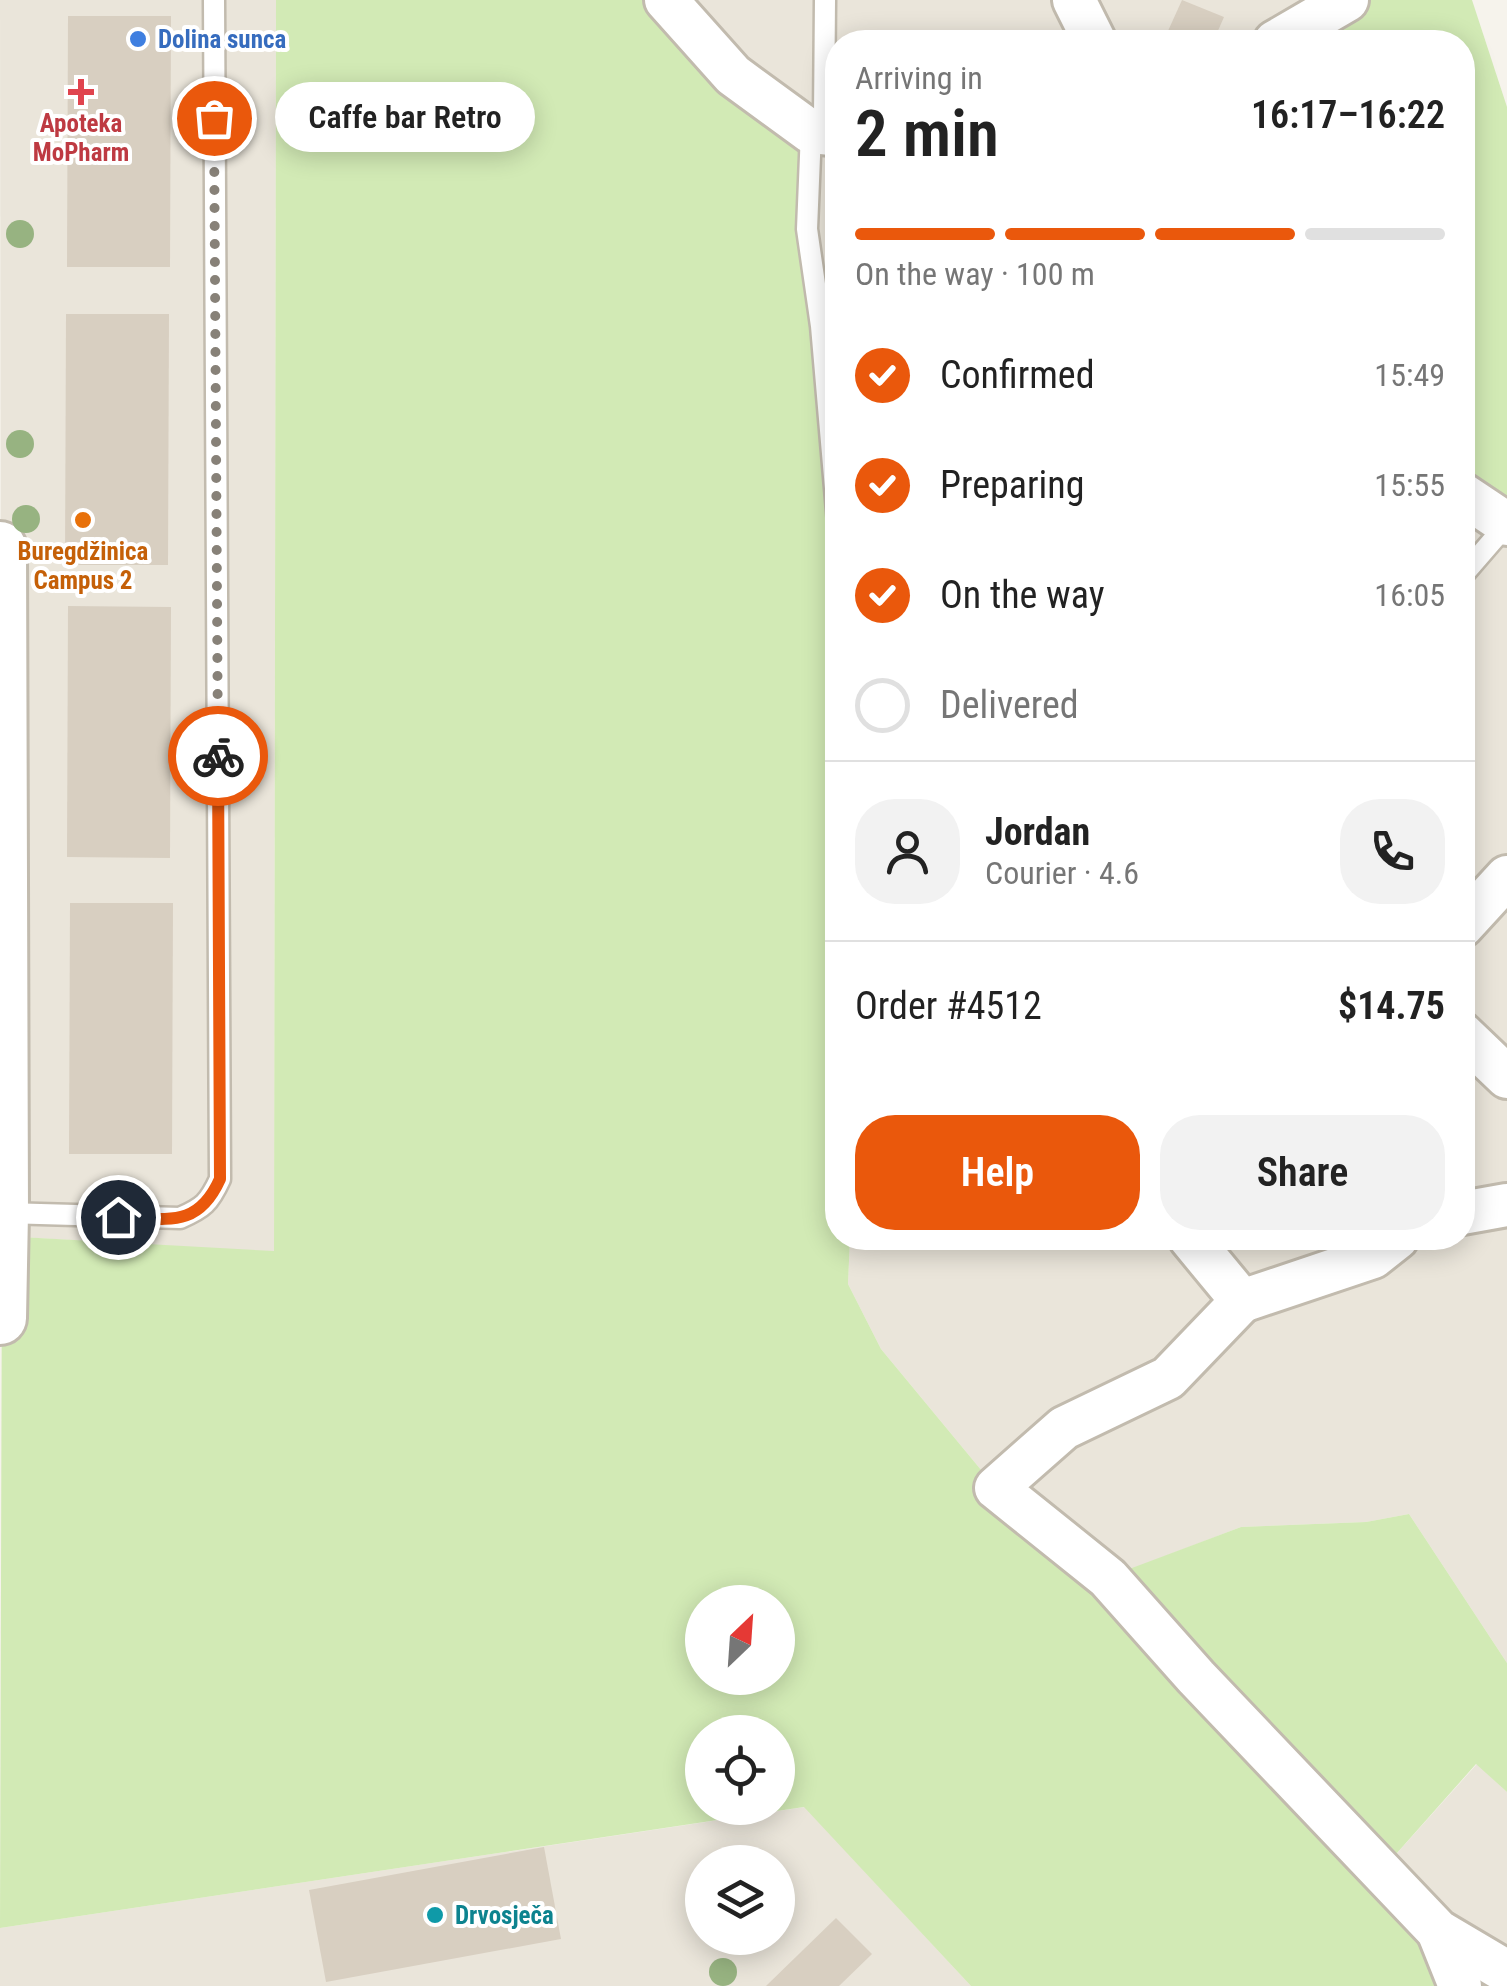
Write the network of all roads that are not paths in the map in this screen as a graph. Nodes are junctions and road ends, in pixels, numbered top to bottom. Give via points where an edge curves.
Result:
1 (214, 0) edge
2 (666, 0) edge
3 (825, 0) edge
4 (1074, 0) edge
5 (1347, 0) edge
6 (1089, 30) edge
7 (1296, 30) edge
8 (824, 134) edge
9 (825, 373) edge
10 (1475, 503) edge
11 (1507, 524) edge
12 (0, 548) edge
13 (1475, 561) edge
14 (1, 670) edge
15 (1507, 877) edge
16 (1475, 912) edge
17 (1475, 1046) edge
18 (1507, 1077) edge
19 (1507, 1205) edge
20 (1475, 1211) edge
21 (1, 1228) edge
22 (1200, 1250) edge
23 (1382, 1250) edge
24 (1242, 1300) junction
25 (0, 1318) edge
26 (1438, 1931) junction
27 (1507, 1972) edge
28 (1460, 1986) edge

1 - 21 lane via 220,1179 201,1209 180,1218
2 - 8 street via 732,75
3 - 8 lane
4 - 6 street
5 - 7 street
8 - 9 lane via 808,229
10 - 11 street
11 - 13 lane
12 - 14 street
14 - 21 street
15 - 16 street
17 - 18 street
19 - 20 street
21 - 25 street
22 - 24 street
23 - 24 street
24 - 26 street via 1168,1378 1064,1428 996,1488 1108,1578
26 - 27 street
26 - 28 street

